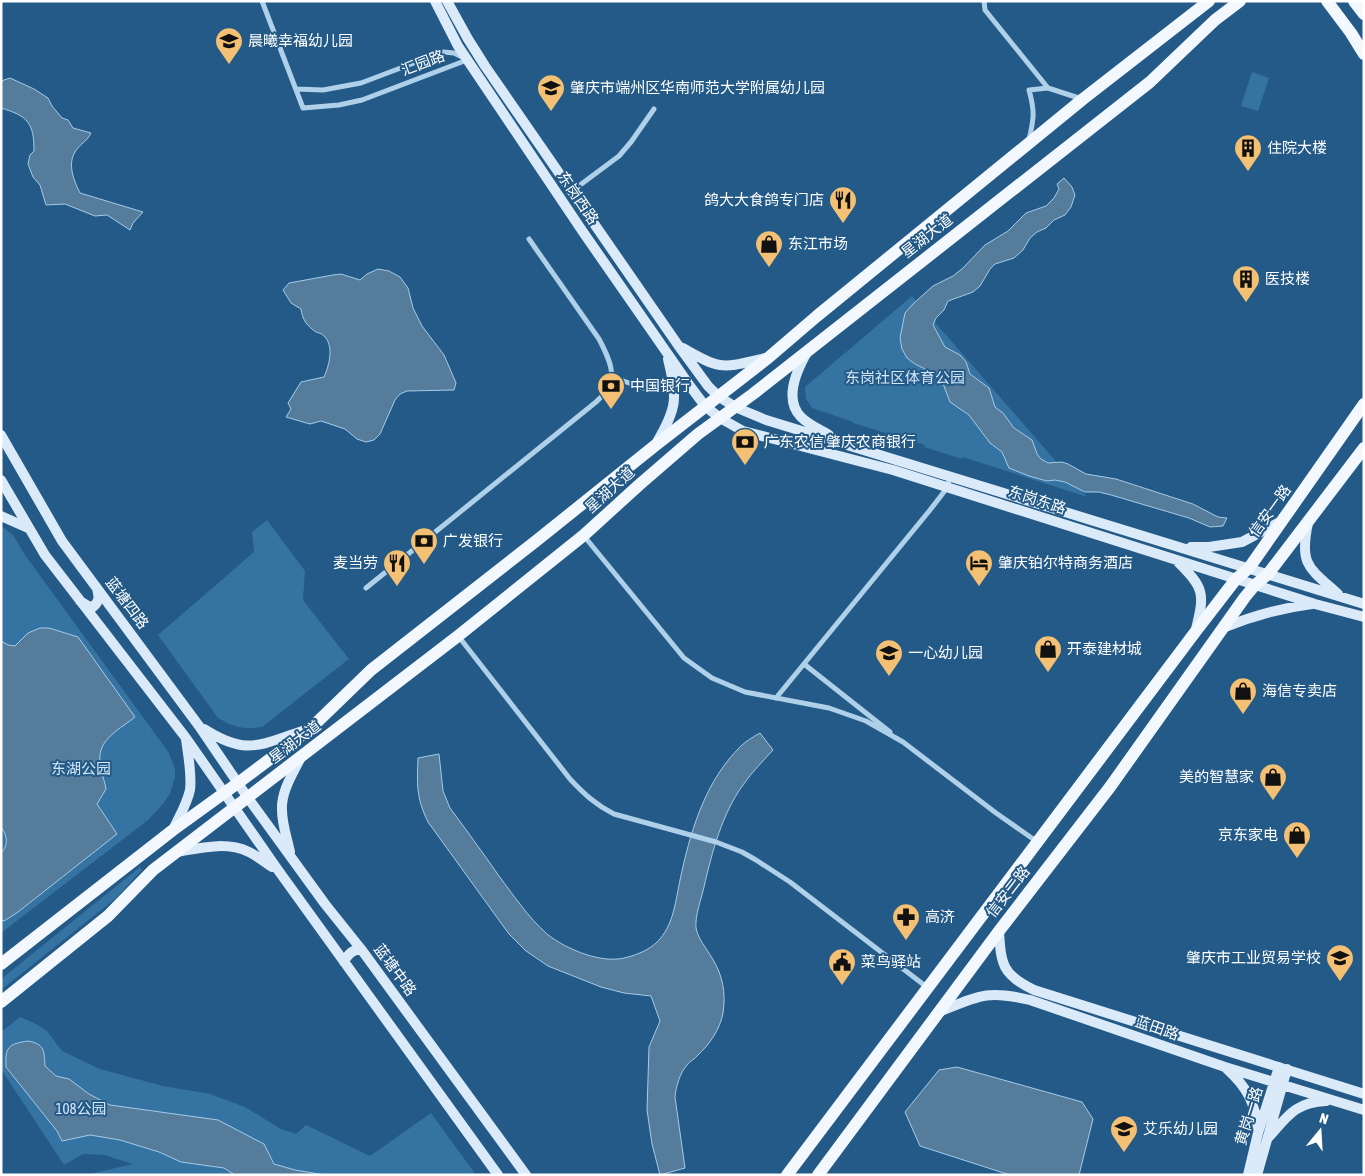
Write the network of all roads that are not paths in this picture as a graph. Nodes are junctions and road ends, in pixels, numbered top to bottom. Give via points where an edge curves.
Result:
1 (262, 1) edge
2 (434, 1) edge
3 (447, 1) edge
4 (984, 1) edge
5 (1209, 1) edge
6 (1240, 1) edge
7 (1354, 1) edge
8 (1327, 3) edge
9 (1364, 14) edge
10 (1364, 54) edge
11 (467, 60) junction
12 (1048, 88) junction
13 (296, 89) junction
14 (1083, 99) junction
15 (654, 110) dead end
16 (1028, 143) junction
17 (571, 192) junction
18 (529, 240) dead end
19 (665, 326) junction
20 (654, 333) junction
21 (678, 345) junction
22 (807, 351) junction
23 (667, 353) junction
24 (768, 358) junction
25 (612, 377) junction
26 (646, 388) dead end
27 (718, 396) junction
28 (1364, 404) edge
29 (705, 406) junction
30 (735, 407) junction
31 (720, 418) junction
32 (1, 435) edge
33 (657, 444) junction
34 (847, 445) junction
35 (1364, 448) edge
36 (626, 468) junction
37 (1317, 474) junction
38 (950, 477) junction
39 (1, 480) edge
40 (639, 485) junction
41 (947, 488) junction
42 (1333, 488) junction
43 (1, 516) edge
44 (1309, 521) junction
45 (1280, 522) junction
46 (29, 528) junction
47 (584, 535) junction
48 (1180, 546) junction
49 (1212, 557) junction
50 (1175, 560) junction
51 (1249, 568) junction
52 (1207, 570) junction
53 (1268, 574) junction
54 (1236, 579) junction
55 (1296, 583) junction
56 (1255, 585) junction
57 (97, 588) junction
58 (366, 588) dead end
59 (1291, 596) junction
60 (1341, 597) junction
61 (79, 601) junction
62 (1315, 604) junction
63 (1364, 604) edge
64 (1364, 617) edge
65 (1223, 628) junction
66 (1196, 631) junction
67 (458, 636) junction
68 (804, 664) junction
69 (776, 698) junction
70 (1134, 715) junction
71 (199, 726) junction
72 (1152, 728) junction
73 (310, 729) junction
74 (186, 738) junction
75 (903, 742) junction
76 (300, 759) junction
77 (238, 783) junction
78 (224, 793) junction
79 (248, 798) junction
80 (235, 808) junction
81 (173, 830) junction
82 (1038, 842) junction
83 (176, 852) junction
84 (141, 854) junction
85 (290, 855) junction
86 (153, 870) junction
87 (278, 870) junction
88 (999, 931) junction
89 (361, 949) junction
90 (344, 962) junction
91 (1, 964) edge
92 (928, 988) junction
93 (1, 1002) edge
94 (940, 1011) junction
95 (1225, 1066) junction
96 (1283, 1068) junction
97 (1278, 1084) junction
98 (1364, 1094) edge
99 (1332, 1101) junction
100 (1364, 1110) edge
101 (1262, 1137) junction
102 (498, 1175) edge
103 (526, 1175) edge
104 (787, 1175) edge
105 (818, 1175) edge
106 (1248, 1175) edge
107 (1257, 1175) edge

1 - 13 street
2 - 11 main road, 东岗西路
3 - 17 main road, 东岗西路 via 485,66
4 - 12 street via 984,10
5 - 14 main road, 星湖大道
6 - 22 main road, 星湖大道 via 1215,20 1150,82
7 - 9 main road
8 - 10 main road
11 - 13 street, 汇园路 via 454,53 443,52 361,84 323,90
11 - 13 street, 汇园路 via 362,100 339,104 303,108
11 - 20 main road, 东岗西路
12 - 14 street
12 - 16 street via 1029,90 1034,118
14 - 16 main road, 星湖大道
15 - 17 street via 619,156
16 - 24 main road, 星湖大道
17 - 19 main road, 东岗西路
18 - 25 street via 599,339 612,367
19 - 20 main road
19 - 21 main road, 东岗西路
20 - 23 main road, 东岗西路
21 - 24 main road via 721,366
21 - 27 main road, 东岗西路
22 - 30 main road, 星湖大道
22 - 34 main road via 794,384 793,398 797,411 809,424
23 - 29 main road, 东岗西路
23 - 33 main road via 674,385 674,404
24 - 27 main road, 星湖大道
25 - 26 street
25 - 58 street via 603,396
27 - 29 main road, 星湖大道
27 - 30 main road, 东岗东路
28 - 37 main road, 信安一路
29 - 31 main road, 东岗东路
29 - 33 main road, 星湖大道
30 - 31 main road, 星湖大道
30 - 34 main road, 东岗东路
31 - 40 main road, 星湖大道
31 - 41 main road, 东岗东路 via 743,431 893,470
32 - 57 main road, 蓝塘四路 via 62,541
33 - 36 main road, 星湖大道
34 - 38 main road, 东岗东路
35 - 42 main road
36 - 40 main road via 634,473
36 - 73 main road, 星湖大道 via 371,670
37 - 42 main road
37 - 45 main road, 信安一路
38 - 41 street
38 - 48 main road, 东岗东路
39 - 46 main road
40 - 47 main road, 星湖大道
41 - 50 main road, 东岗东路
41 - 68 street
42 - 44 main road
43 - 46 main road
44 - 53 main road
44 - 60 main road via 1304,549 1308,565
45 - 48 main road via 1242,542 1209,547
45 - 51 main road, 信安一路
46 - 61 main road
47 - 67 main road, 星湖大道
47 - 69 street via 684,658 712,678 746,692
48 - 49 main road, 东岗东路
49 - 51 main road, 东岗东路
49 - 52 main road
50 - 52 main road, 东岗东路
50 - 66 main road via 1193,577 1201,592 1202,605
51 - 53 main road, 东岗东路
51 - 54 main road, 信安一路
52 - 54 main road, 东岗东路
53 - 55 main road, 东岗东路
53 - 56 main road
54 - 56 main road, 东岗东路
54 - 66 main road, 信安一路
55 - 59 main road
55 - 60 main road, 东岗东路
56 - 59 main road, 东岗东路
56 - 65 main road
57 - 61 main road via 99,599 93,606
57 - 71 main road, 蓝塘四路
59 - 62 main road, 东岗东路
60 - 63 main road, 东岗东路
61 - 74 main road
62 - 64 main road, 东岗东路
62 - 65 main road via 1282,608
65 - 72 main road, 信安二路
66 - 70 main road, 信安二路
67 - 76 main road, 星湖大道
67 - 92 street via 570,779 599,807 742,852 774,871
68 - 69 street
68 - 75 street
69 - 75 street via 830,708 866,721
70 - 72 main road
70 - 82 main road, 信安二路
71 - 73 main road via 230,742 251,746
71 - 77 main road, 蓝塘四路
72 - 88 main road, 信安二路
73 - 77 main road, 星湖大道
74 - 78 main road
74 - 81 main road via 190,790
75 - 82 street
76 - 79 main road, 星湖大道
76 - 85 main road via 282,802 282,820
77 - 78 main road, 星湖大道
77 - 79 main road, 蓝塘中路
78 - 80 main road
78 - 81 main road, 星湖大道
79 - 80 main road, 星湖大道
79 - 85 main road, 蓝塘中路
80 - 83 main road, 星湖大道
80 - 87 main road
81 - 84 main road, 星湖大道
82 - 92 main road, 信安二路
83 - 86 main road, 星湖大道
83 - 87 main road via 229,847 248,852
84 - 86 main road
84 - 91 main road, 星湖大道
85 - 89 main road, 蓝塘中路
86 - 93 main road, 星湖大道 via 108,916
87 - 90 main road
88 - 94 main road, 信安二路
88 - 96 main road, 蓝田路 via 1000,952 1006,970 1019,983
89 - 90 main road via 354,950
89 - 103 main road, 蓝塘中路
90 - 102 main road
92 - 104 main road, 信安二路
94 - 95 main road, 蓝田路 via 979,996 1014,996
94 - 105 main road, 信安二路
95 - 97 main road, 蓝田路
95 - 101 main road via 1242,1084 1254,1104
96 - 97 main road, 黄岗一路
96 - 98 main road, 蓝田路
97 - 99 main road, 蓝田路
97 - 101 main road, 黄岗一路
99 - 100 main road, 蓝田路
99 - 101 main road via 1316,1101 1295,1109
101 - 106 main road, 黄岗一路
101 - 107 main road, 黄岗一路

